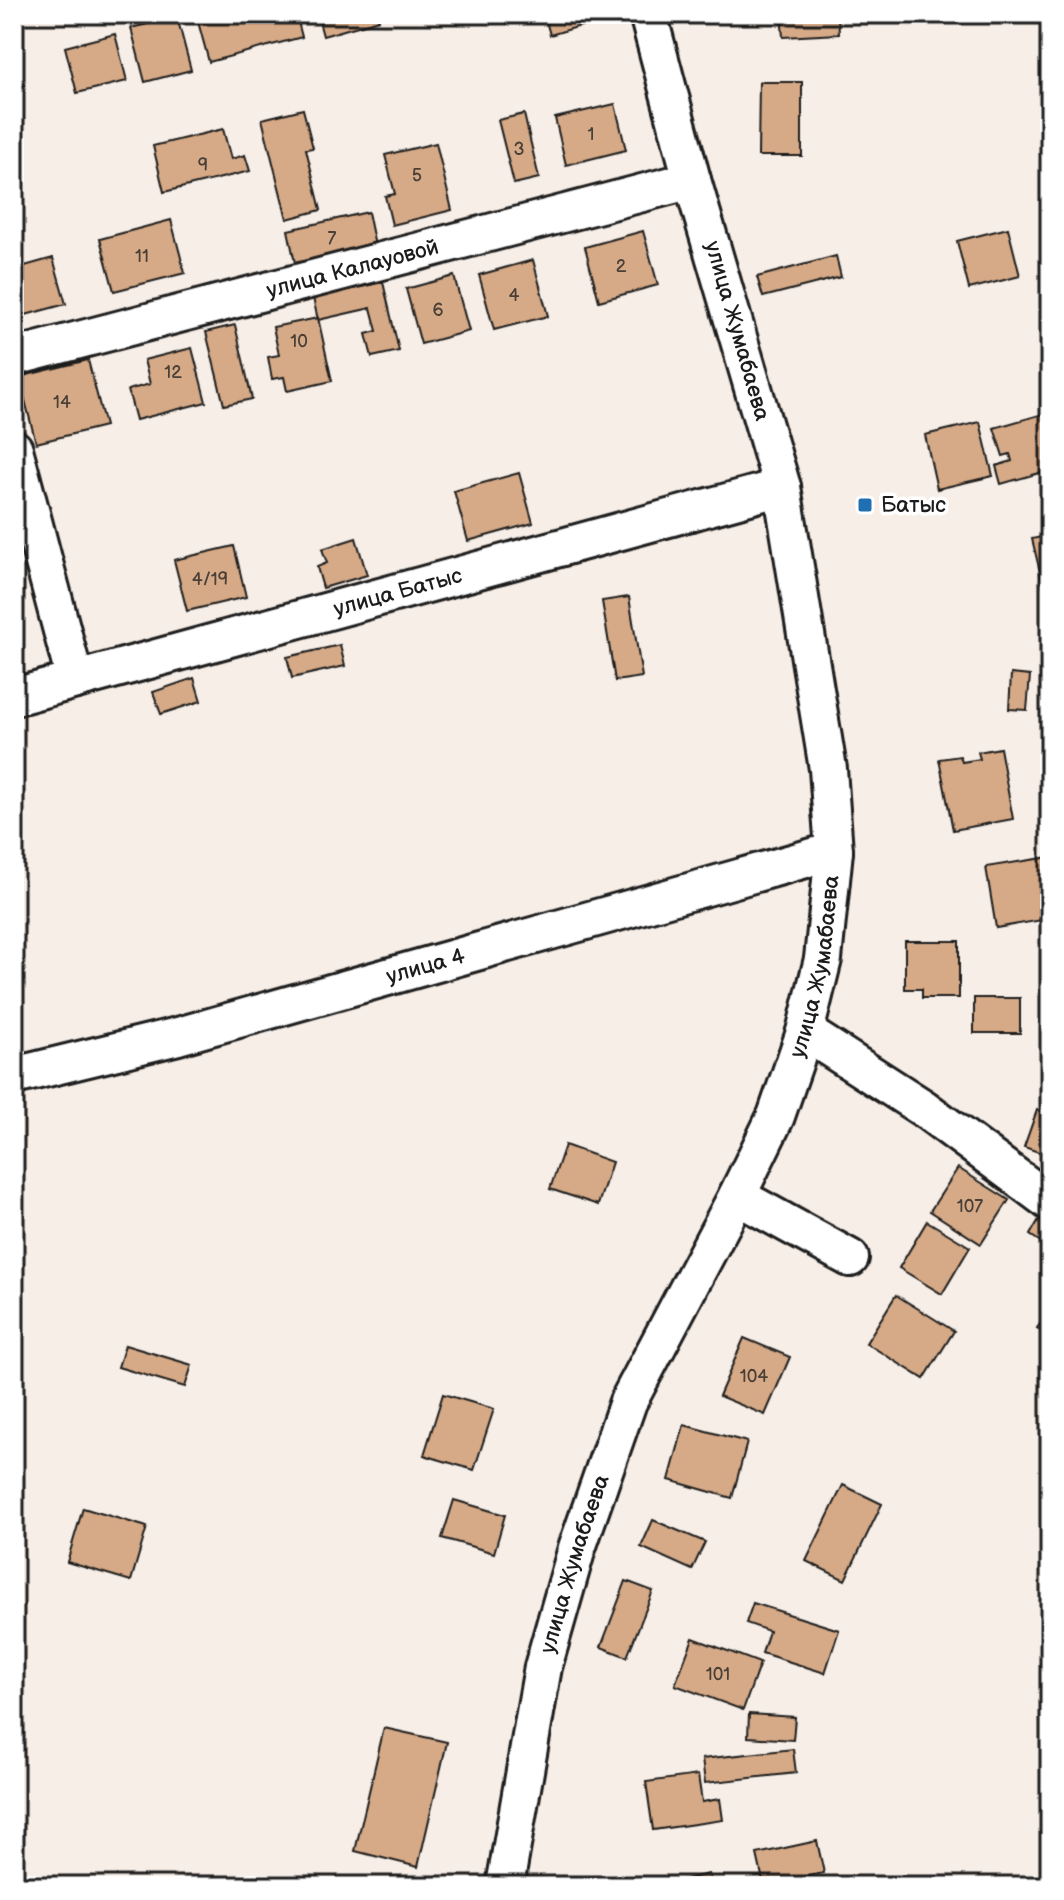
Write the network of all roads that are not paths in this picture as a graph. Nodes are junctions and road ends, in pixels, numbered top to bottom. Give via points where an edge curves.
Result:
1 (648, 14) edge
2 (692, 180) junction
3 (14, 357) edge
4 (14, 449) edge
5 (782, 487) junction
6 (75, 680) junction
7 (14, 697) edge
8 (834, 851) junction
9 (805, 1032) junction
10 (14, 1076) edge
11 (737, 1196) junction
12 (1050, 1202) edge
13 (850, 1258) dead end
14 (505, 1886) edge

1 - 2 street, улица Жумабаева
2 - 3 street, улица Калауовой
2 - 5 street, улица Жумабаева
4 - 6 street
5 - 6 street, улица Батыс
5 - 8 street, улица Жумабаева via 828,769
6 - 7 street, улица Батыс
8 - 9 street, улица Жумабаева via 823,959
8 - 10 street, улица 4 via 193,1032
9 - 11 street, улица Жумабаева via 776,1116
9 - 12 street via 923,1108
11 - 13 street
11 - 14 street, улица Жумабаева via 628,1402 577,1548 543,1667

